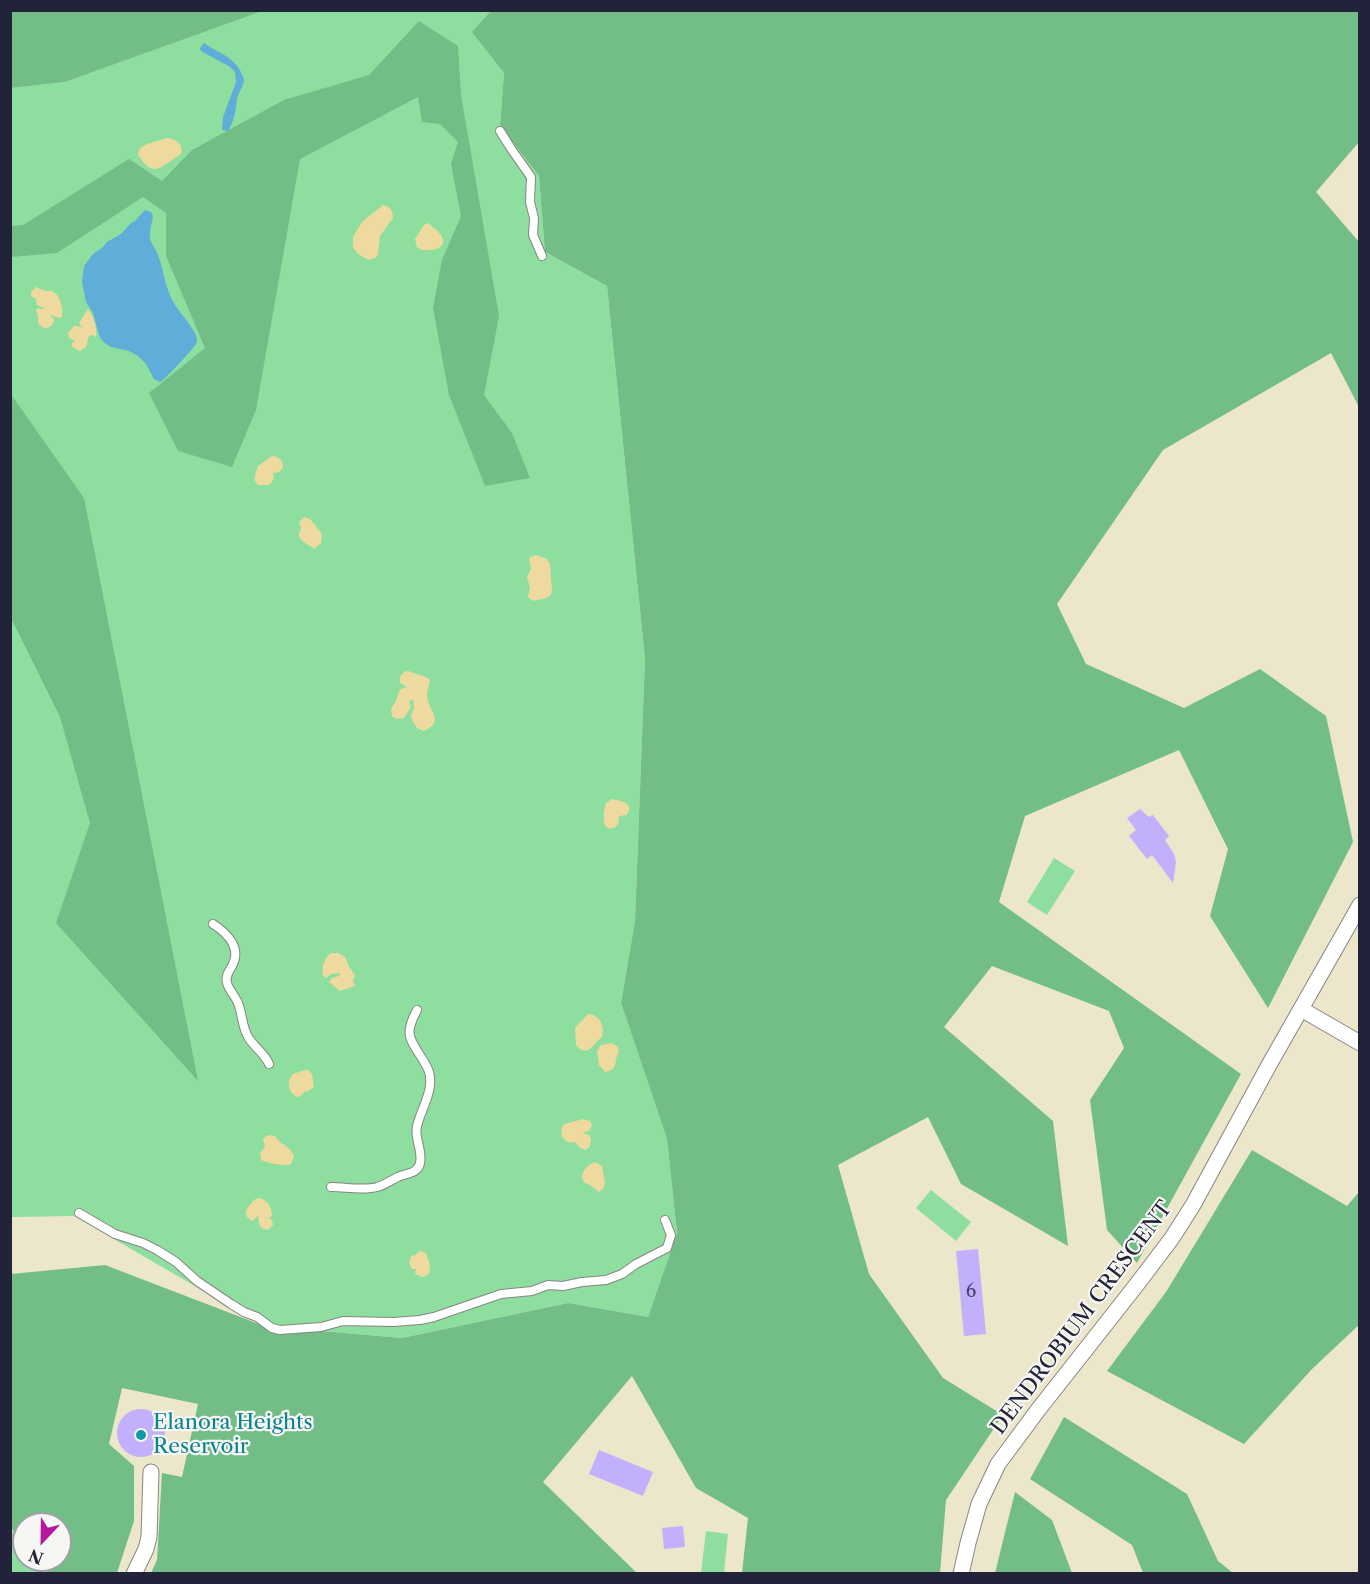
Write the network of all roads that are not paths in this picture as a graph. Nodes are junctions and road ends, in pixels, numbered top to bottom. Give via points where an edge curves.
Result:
1 (500, 131) dead end
2 (542, 256) dead end
3 (1359, 905) edge
4 (213, 924) dead end
5 (1301, 1009) junction
6 (417, 1010) dead end
7 (1359, 1043) edge
8 (269, 1064) dead end
9 (331, 1186) dead end
10 (79, 1213) dead end
11 (665, 1220) dead end
12 (151, 1472) dead end
13 (134, 1574) edge
14 (961, 1574) edge

1 - 2 lane via 531,177 533,235
3 - 5 street, DENDROBIUM CRESCENT
4 - 8 lane via 234,945 235,958 227,984 237,1001 247,1036
5 - 7 street
5 - 14 street, DENDROBIUM CRESCENT via 1172,1238 998,1464 979,1504
6 - 9 lane via 408,1033 430,1078 417,1131 419,1166 376,1187
10 - 11 lane via 115,1234 157,1250 231,1304 280,1330 343,1321 420,1320 501,1294 548,1285 606,1281 667,1248 671,1235
12 - 13 street via 149,1537

